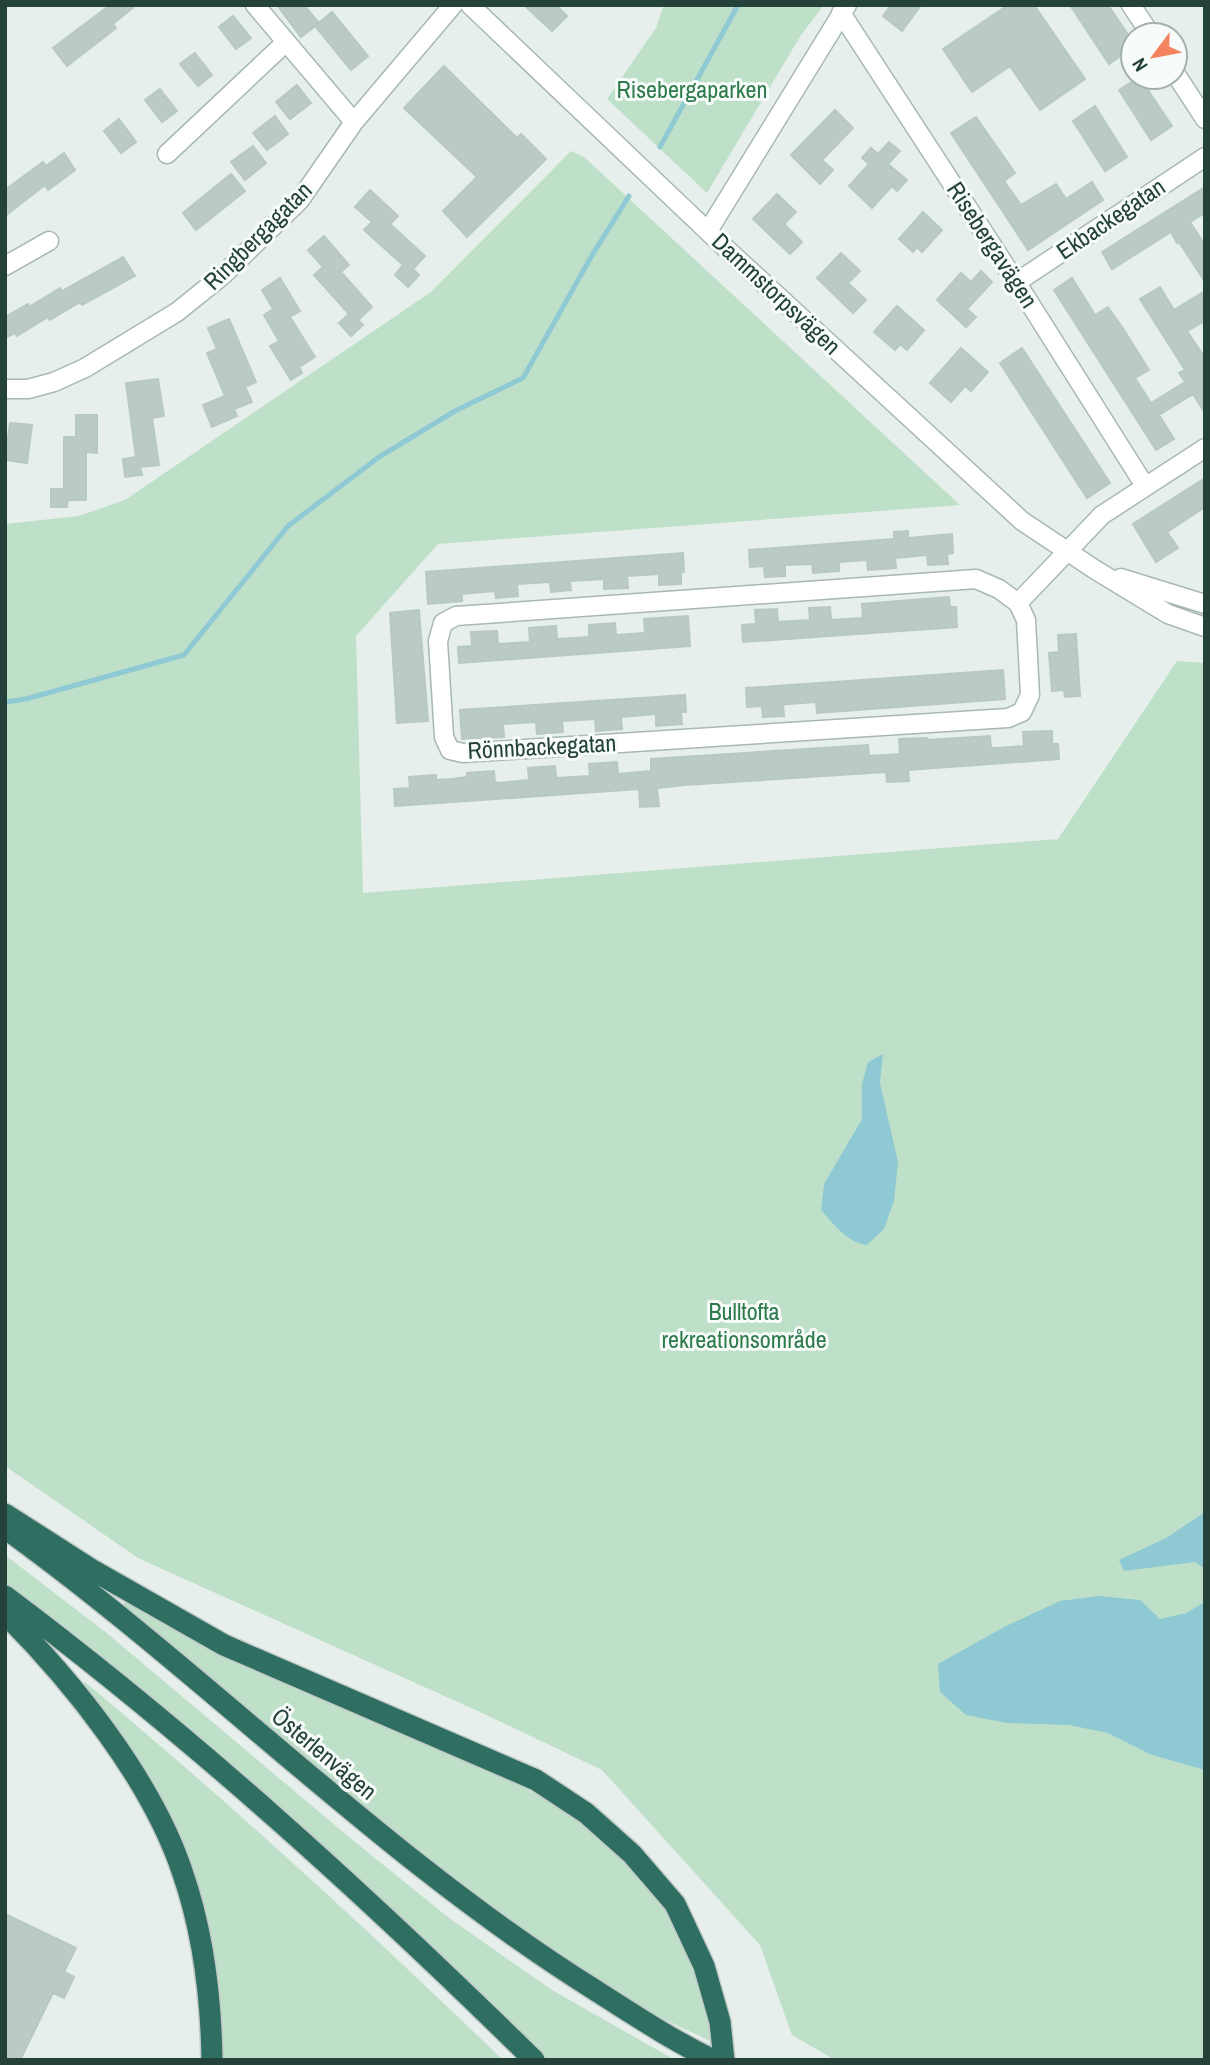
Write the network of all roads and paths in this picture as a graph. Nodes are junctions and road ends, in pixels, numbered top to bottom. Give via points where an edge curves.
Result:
1 (255, 5) edge
2 (453, 5) edge
3 (470, 5) edge
4 (1131, 5) edge
5 (844, 9) edge
6 (1142, 21) edge
7 (285, 43) junction
8 (1187, 91) edge
9 (1205, 119) edge
10 (354, 122) junction
11 (167, 153) dead end
12 (1205, 157) edge
13 (708, 230) junction
14 (48, 241) dead end
15 (5, 265) edge
16 (1017, 282) junction
17 (5, 389) edge
18 (1205, 448) edge
19 (1145, 486) junction
20 (1067, 552) junction
21 (1094, 569) junction
22 (1018, 603) junction
23 (1205, 604) edge
24 (1205, 627) edge
25 (5, 1514) edge
26 (5, 1529) edge
27 (5, 1596) edge
28 (5, 1614) edge
29 (533, 2059) edge
30 (212, 2060) edge
31 (713, 2060) edge
32 (724, 2060) edge

1 - 7 street
2 - 10 street, Ringbergagatan
3 - 13 street, Dammstorpsvägen
4 - 6 street
5 - 13 street
5 - 16 street, Risebergavägen
7 - 10 street
7 - 11 street
8 - 9 street
10 - 17 street, Ringbergagatan via 300,200 223,275 177,312 85,368 27,389
12 - 16 street, Ekbackegatan
13 - 20 street, Dammstorpsvägen via 1022,521
14 - 15 street
16 - 19 street, Risebergavägen
18 - 19 street
19 - 20 street via 1102,515
20 - 21 street, Dammstorpsvägen
20 - 22 street
21 - 23 street, Dammstorpsvägen
21 - 24 street, Dammstorpsvägen via 1168,614
22 - 22 street, Rönnbackegatan via 976,579 456,616 443,623 438,640 444,737 450,750 463,753 1008,718 1022,712 1030,695 1026,620
25 - 32 highway via 224,1645 536,1780 586,1813 632,1854 675,1904 704,1966 720,2022
26 - 31 highway, Österlenvägen via 181,1667 394,1847 543,1958
27 - 29 highway via 246,1791
28 - 30 highway via 78,1694 158,1815 182,1871 200,1939 211,2008

